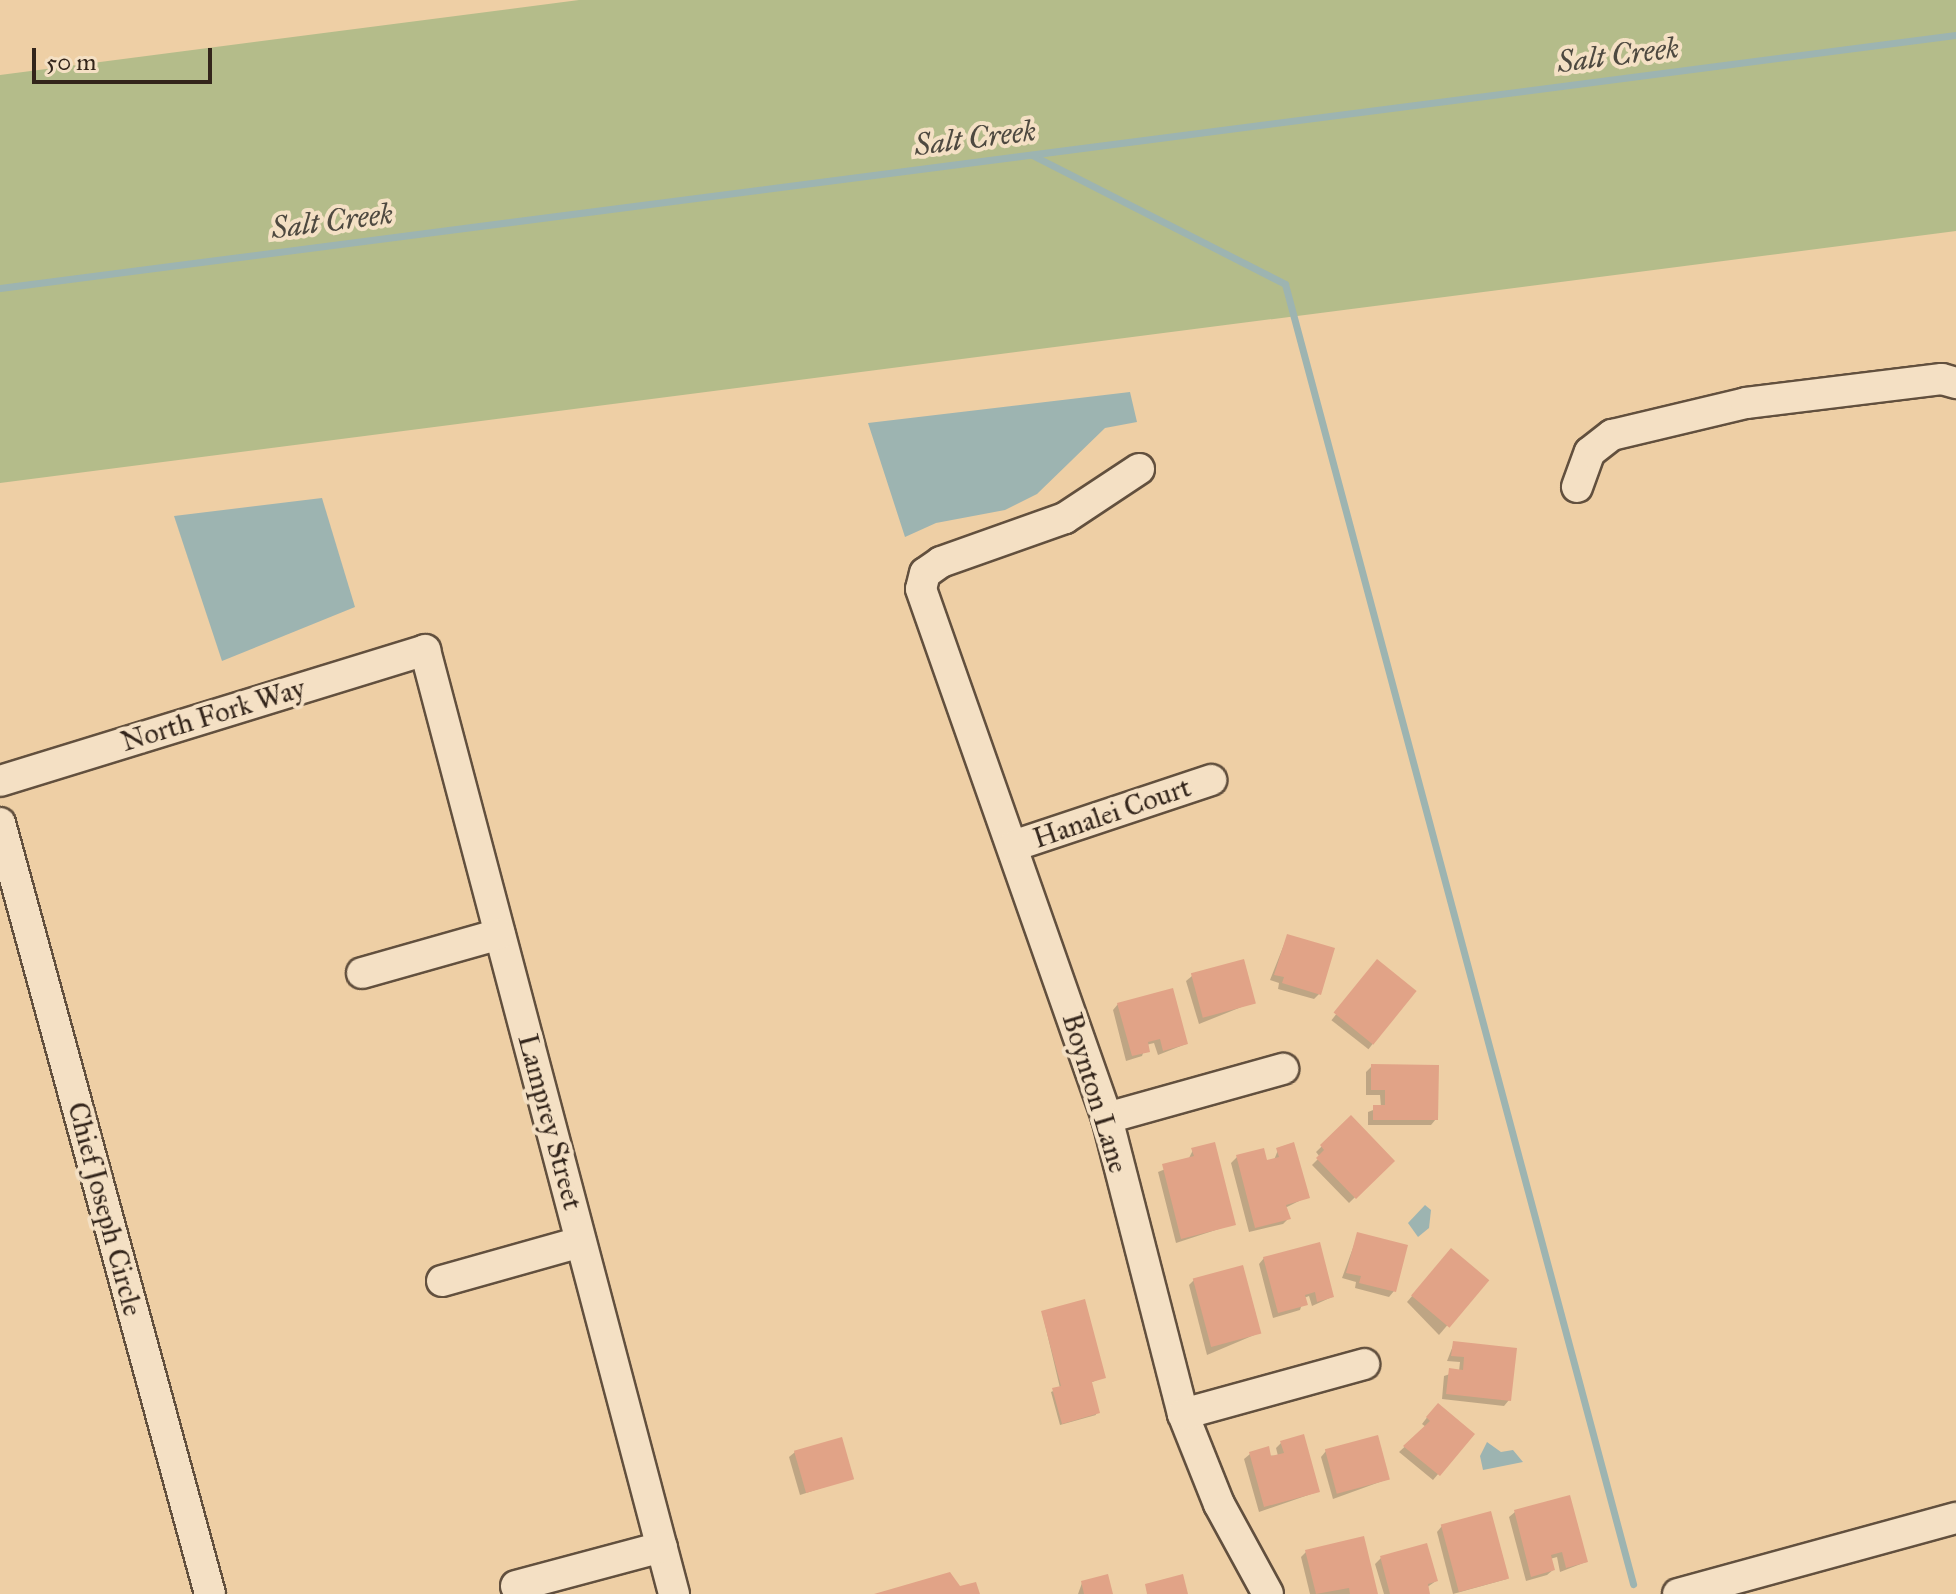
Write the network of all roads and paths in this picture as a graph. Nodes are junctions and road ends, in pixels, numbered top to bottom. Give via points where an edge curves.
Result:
1 (1956, 383) edge
2 (1139, 469) dead end
3 (1577, 487) dead end
4 (425, 650) joint
5 (1211, 780) dead end
6 (0, 781) edge
7 (0, 823) edge
8 (1013, 846) junction
9 (500, 934) junction
10 (362, 973) dead end
11 (1283, 1069) dead end
12 (1107, 1118) junction
13 (581, 1242) junction
14 (442, 1281) dead end
15 (1364, 1364) dead end
16 (1183, 1414) junction
17 (1956, 1518) edge
18 (662, 1547) junction
19 (516, 1586) dead end
20 (210, 1594) edge
21 (674, 1594) edge
22 (1268, 1594) edge
23 (1678, 1594) edge

1 - 3 street via 1942,379 1746,403 1612,435 1590,452
2 - 8 street, Boynton Lane via 1065,518 941,562 925,573 921,589
4 - 6 street, North Fork Way
4 - 9 street, Lamprey Street
5 - 8 street, Hanalei Court
7 - 20 street, Chief Joseph Circle
8 - 12 street, Boynton Lane
9 - 10 street
9 - 13 street, Lamprey Street
11 - 12 street
12 - 16 street, Boynton Lane
13 - 14 street
13 - 18 street, Lamprey Street
15 - 16 street
16 - 22 street, Boynton Lane via 1219,1504
17 - 23 street
18 - 19 street
18 - 21 street, Lamprey Street

